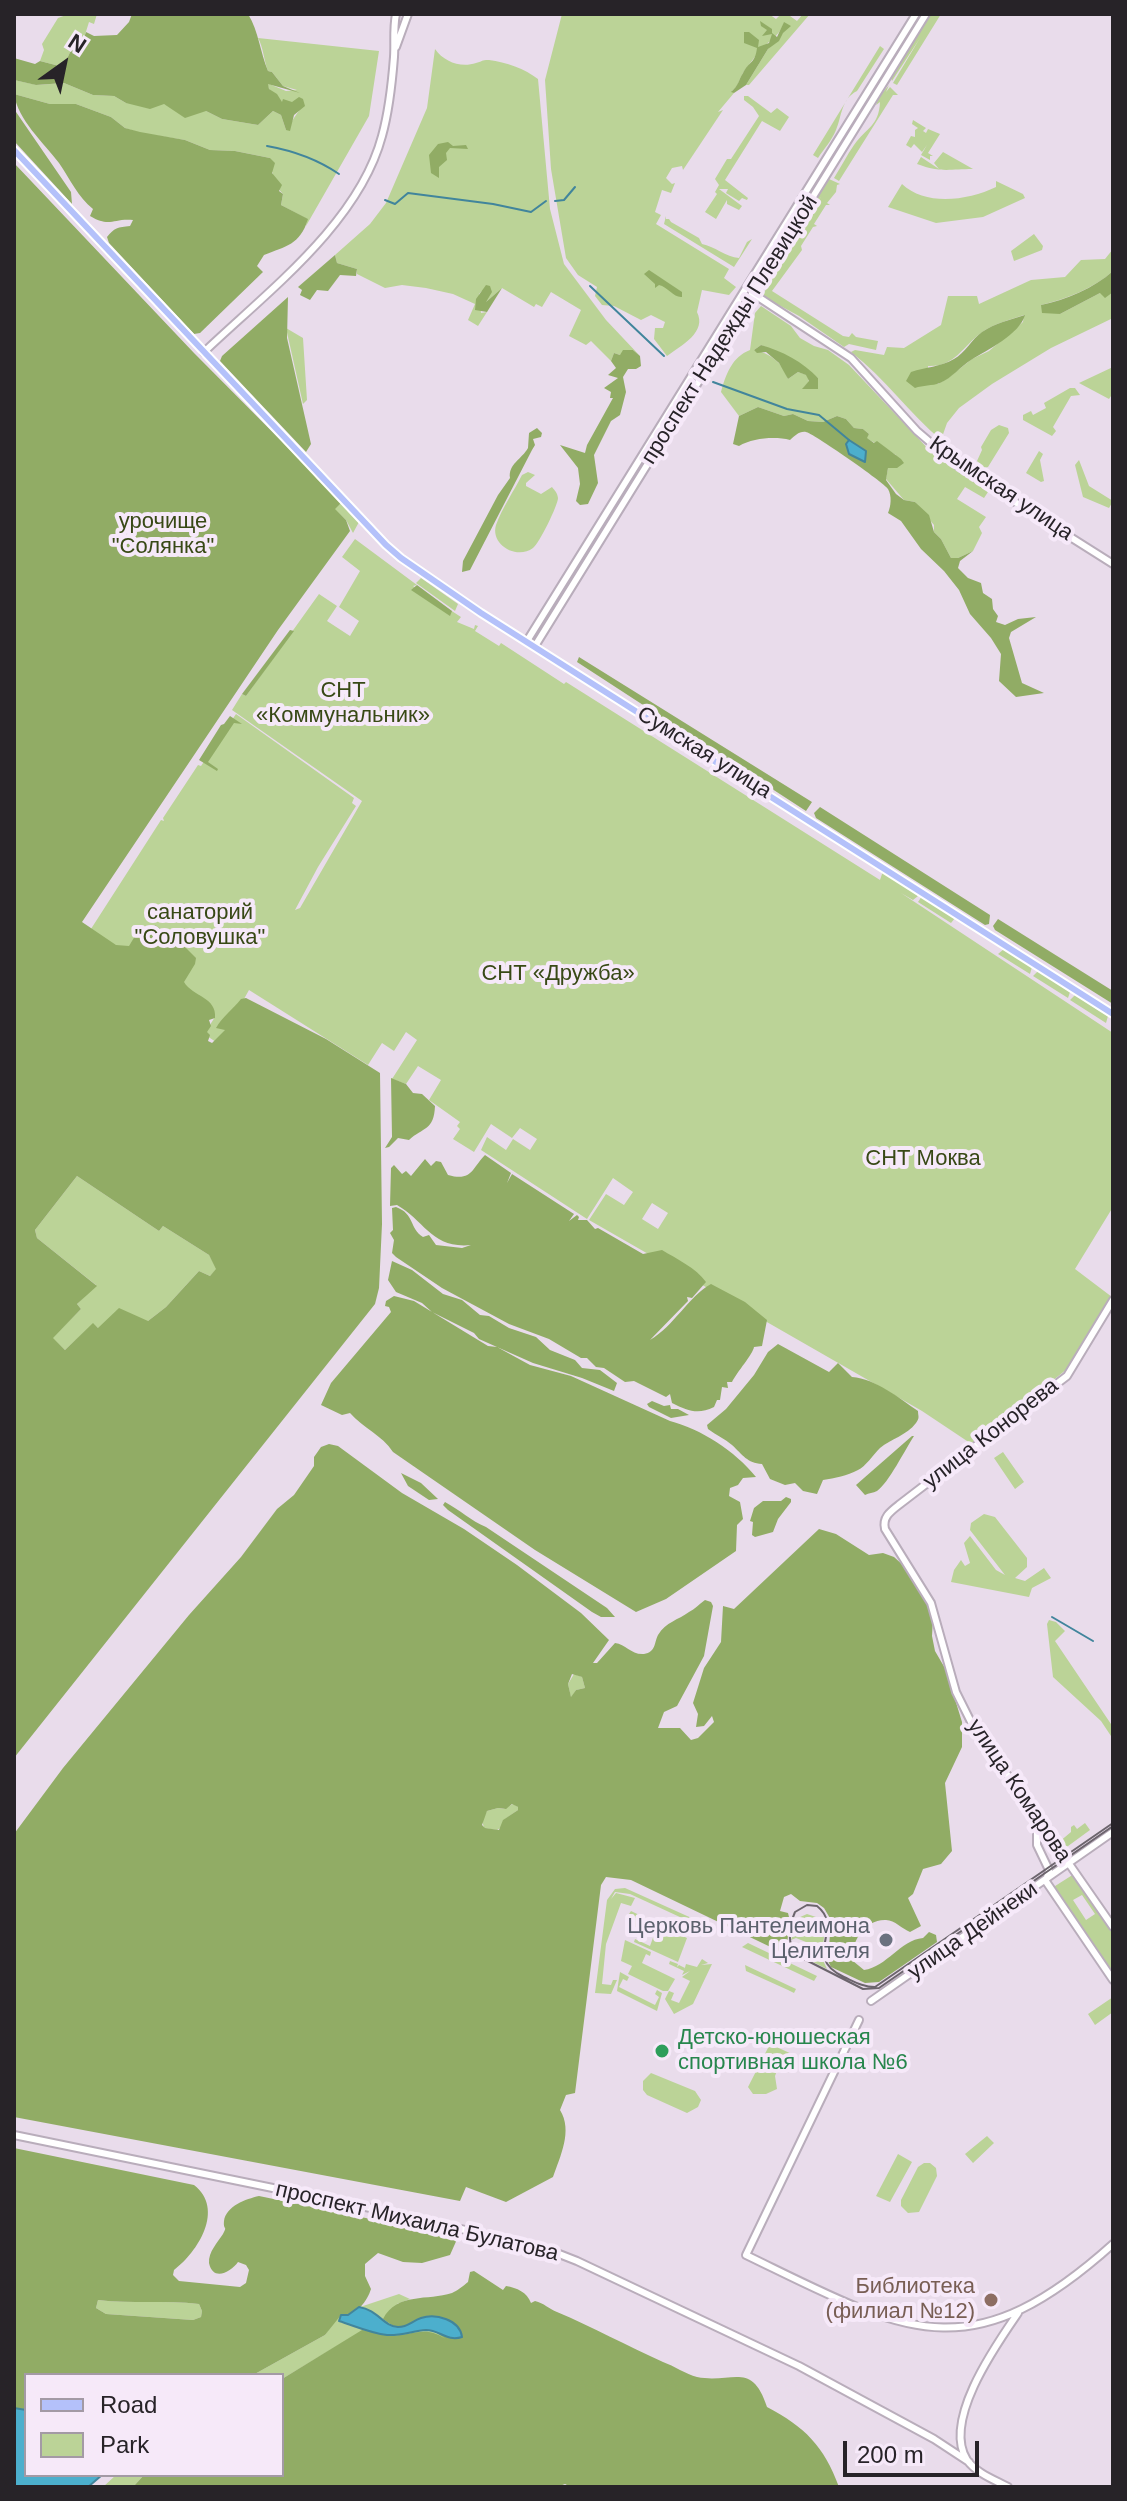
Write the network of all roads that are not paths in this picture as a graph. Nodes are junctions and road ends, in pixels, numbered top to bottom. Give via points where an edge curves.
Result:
1 (396, 14) edge
2 (408, 14) edge
3 (916, 14) edge
4 (926, 14) edge
5 (399, 27) junction
6 (14, 150) edge
7 (745, 289) junction
8 (753, 293) junction
9 (204, 352) junction
10 (1113, 564) edge
11 (527, 641) junction
12 (535, 646) junction
13 (1113, 1014) edge
14 (1113, 1300) edge
15 (885, 1519) joint
16 (1037, 1820) junction
17 (1113, 1832) edge
18 (1069, 1864) junction
19 (1045, 1880) junction
20 (1113, 1927) edge
21 (1113, 1980) edge
22 (871, 2001) dead end
23 (859, 2020) dead end
24 (14, 2135) edge
25 (1113, 2244) edge
26 (1018, 2312) junction
27 (969, 2462) junction
28 (1008, 2487) edge

1 - 5 street
2 - 5 street
3 - 7 street, проспект Надежды Плевицкой
4 - 8 street, проспект Надежды Плевицкой
5 - 9 street via 382,136 350,202 309,252
6 - 9 main road, Сумская улица
7 - 8 street, Крымская улица
7 - 11 street, проспект Надежды Плевицкой
8 - 10 street, Крымская улица via 851,358 951,461
8 - 12 street, проспект Надежды Плевицкой
9 - 11 main road, Сумская улица via 401,558
11 - 12 main road, Сумская улица
12 - 13 main road, Сумская улица
14 - 15 street, улица Конорева via 1067,1376
15 - 16 street, улица Комарова via 885,1529 931,1603 964,1709
16 - 18 street, улица Комарова
16 - 19 street via 1037,1845 1049,1870
17 - 18 street, улица Дейнеки
18 - 19 street, улица Дейнеки
18 - 20 street, улица Комарова
19 - 21 street, улица Комарова
19 - 22 street, улица Дейнеки
23 - 26 street via 746,2255 907,2325 960,2329
24 - 27 street, проспект Михаила Булатова via 549,2250 799,2366
25 - 26 street
26 - 27 street via 962,2414 960,2432
27 - 28 street, проспект Михаила Булатова

